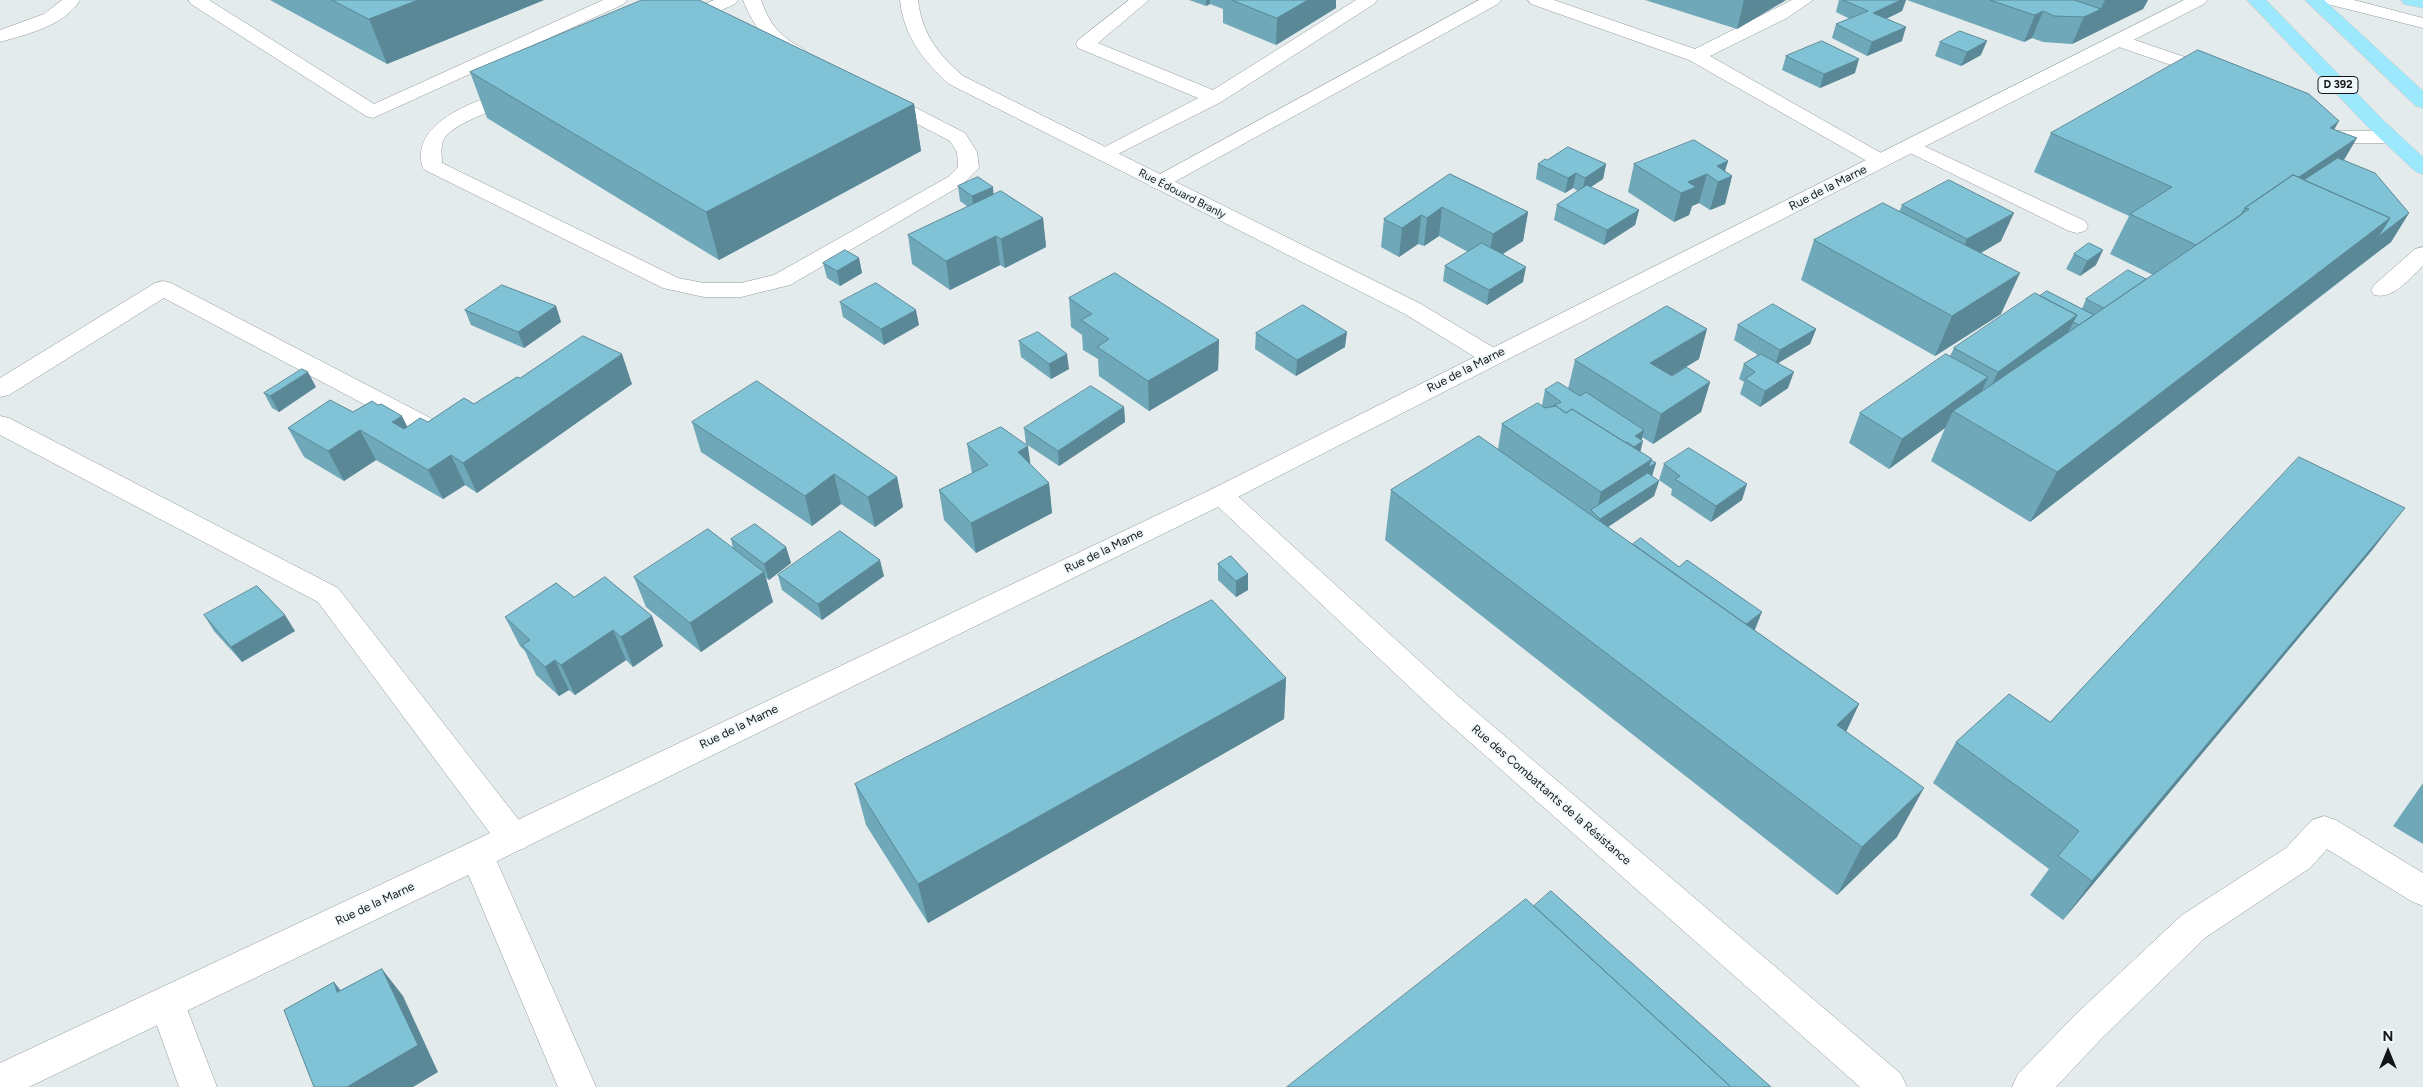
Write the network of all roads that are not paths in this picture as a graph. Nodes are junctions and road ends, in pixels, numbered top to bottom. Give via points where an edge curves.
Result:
1 (71, 0) edge
2 (197, 0) edge
3 (618, 0) edge
4 (729, 0) edge
5 (752, 0) edge
6 (909, 0) edge
7 (1140, 0) edge
8 (1368, 0) edge
9 (1492, 0) edge
10 (1536, 0) edge
11 (1804, 0) edge
12 (2198, 0) edge
13 (2256, 0) edge
14 (2314, 0) edge
15 (2333, 0) edge
16 (2410, 0) edge
17 (2423, 3) edge
18 (2423, 23) edge
19 (658, 32) edge
20 (0, 36) edge
21 (2120, 41) junction
22 (1696, 56) junction
23 (818, 64) edge
24 (2231, 79) edge
25 (534, 87) edge
26 (862, 87) edge
27 (1214, 98) junction
28 (2423, 102) edge
29 (2305, 123) edge
30 (2390, 136) junction
31 (1910, 146) junction
32 (1104, 155) junction
33 (1881, 161) junction
34 (2423, 168) edge
35 (1158, 183) junction
36 (2077, 226) dead end
37 (2423, 254) edge
38 (2382, 290) dead end
39 (1492, 357) junction
40 (0, 389) edge
41 (0, 424) edge
42 (433, 430) edge
43 (1221, 495) junction
44 (513, 838) junction
45 (477, 856) junction
46 (2423, 891) edge
47 (167, 1003) junction
48 (0, 1082) edge
49 (198, 1087) edge
50 (577, 1087) edge
51 (1888, 1087) edge
52 (2030, 1087) edge

1 - 20 street via 68,8 52,18
2 - 3 street via 373,112
4 - 19 street
5 - 23 street via 767,32 783,46
6 - 32 street, Rue Édouard Branly via 915,32 928,54 956,80
7 - 27 street via 1086,44
8 - 27 street
9 - 35 street
10 - 22 street
11 - 22 street
12 - 21 street, Rue de la Marne
13 - 30 main road, D 392
14 - 28 main road
15 - 18 street
16 - 17 main road
21 - 24 street
21 - 31 street, Rue de la Marne
22 - 33 street
25 - 26 street via 445,126 434,139 432,166 671,283 704,290 742,290 782,280 955,181 969,168 967,152 958,137
27 - 32 street
29 - 30 street via 2319,137
30 - 34 main road, D 392
31 - 33 street, Rue de la Marne
31 - 36 street
32 - 35 street, Rue Édouard Branly
33 - 39 street, Rue de la Marne
35 - 39 street, Rue Édouard Branly via 1413,309
37 - 38 street
39 - 43 street, Rue de la Marne
40 - 42 street via 163,288
41 - 44 street via 328,595
43 - 44 street, Rue de la Marne
43 - 51 street, Rue des Combattants de la Résistance via 1463,718
44 - 45 street, Rue de la Marne
45 - 47 street, Rue de la Marne
45 - 50 street
46 - 52 street via 2324,830 2298,858 2194,926
47 - 48 street, Rue de la Marne
47 - 49 street

